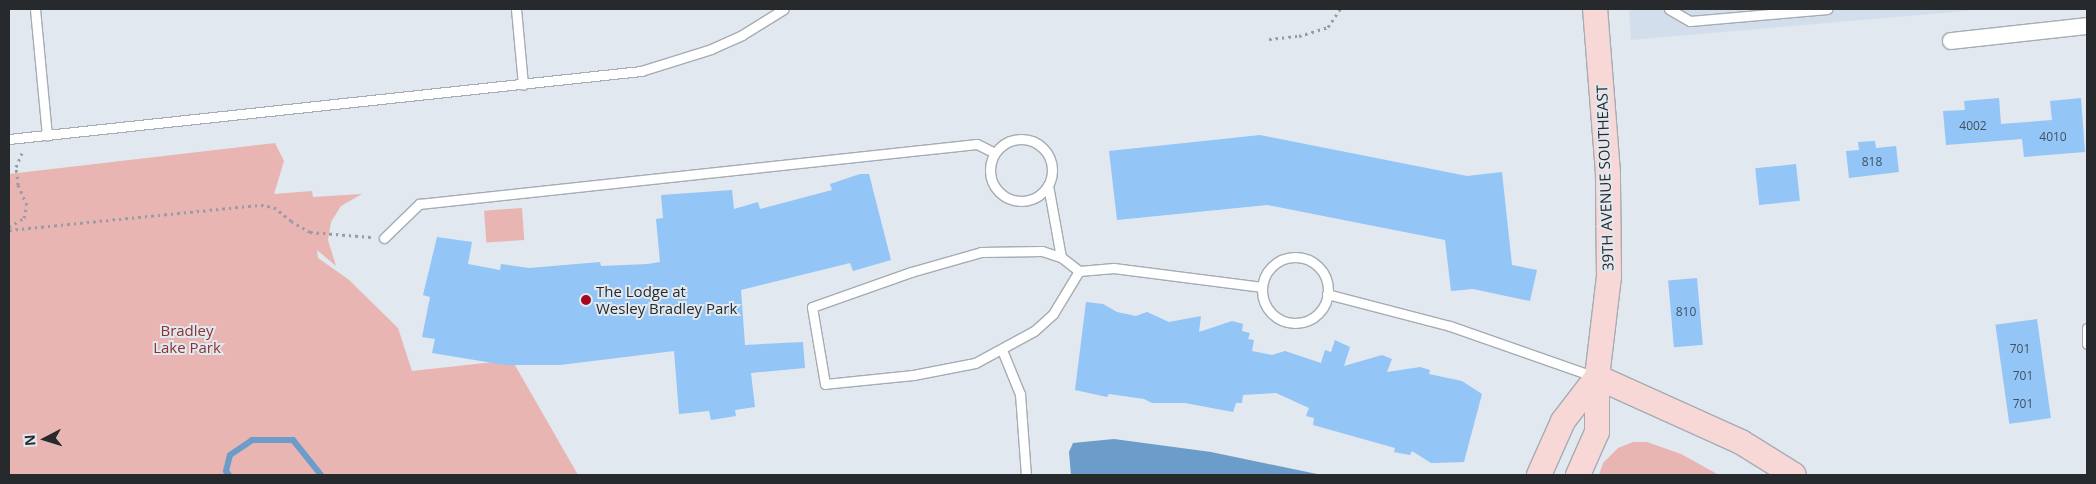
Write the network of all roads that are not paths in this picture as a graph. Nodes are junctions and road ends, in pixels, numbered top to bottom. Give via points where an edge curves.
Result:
1 (35, 9) edge
2 (516, 9) edge
3 (784, 9) edge
4 (1595, 9) edge
5 (1669, 9) edge
6 (1827, 9) edge
7 (2087, 26) edge
8 (1951, 41) dead end
9 (523, 85) junction
10 (48, 135) junction
11 (9, 139) edge
12 (995, 153) junction
13 (1048, 185) junction
14 (384, 238) road end
15 (1062, 257) junction
16 (1079, 271) junction
17 (1262, 287) junction
18 (1327, 294) junction
19 (2087, 328) edge
20 (2087, 344) edge
21 (1002, 350) junction
22 (1596, 377) junction
23 (1026, 475) edge
24 (1539, 475) edge
25 (1578, 475) edge
26 (1794, 475) edge

1 - 10 lane
2 - 9 lane
3 - 9 lane via 742,35 673,62 641,71
4 - 22 main road, 39TH AVENUE SOUTHEAST via 1610,234 1606,316
5 - 6 lane via 1690,20
7 - 8 street
9 - 10 lane
10 - 11 lane
12 - 13 lane via 1010,140 1030,140 1040,145 1051,161
12 - 13 lane via 991,162 992,181 1005,196 1024,200 1034,198
12 - 14 lane via 977,144 419,204
13 - 15 lane
15 - 16 lane
15 - 21 lane via 1022,249 981,252 911,272 812,307 825,384 953,369
16 - 17 lane via 1114,268
16 - 21 lane via 1053,314 1034,331
17 - 18 lane via 1268,308 1281,319 1297,323 1317,314
17 - 18 lane via 1274,265 1298,257 1308,260 1320,270
18 - 22 lane via 1450,326
19 - 20 lane
21 - 23 lane via 1020,394
22 - 24 main road, 39TH AVENUE SOUTHEAST via 1563,421
22 - 25 main road, 39TH AVENUE SOUTHEAST via 1597,432
22 - 26 main road via 1741,442

